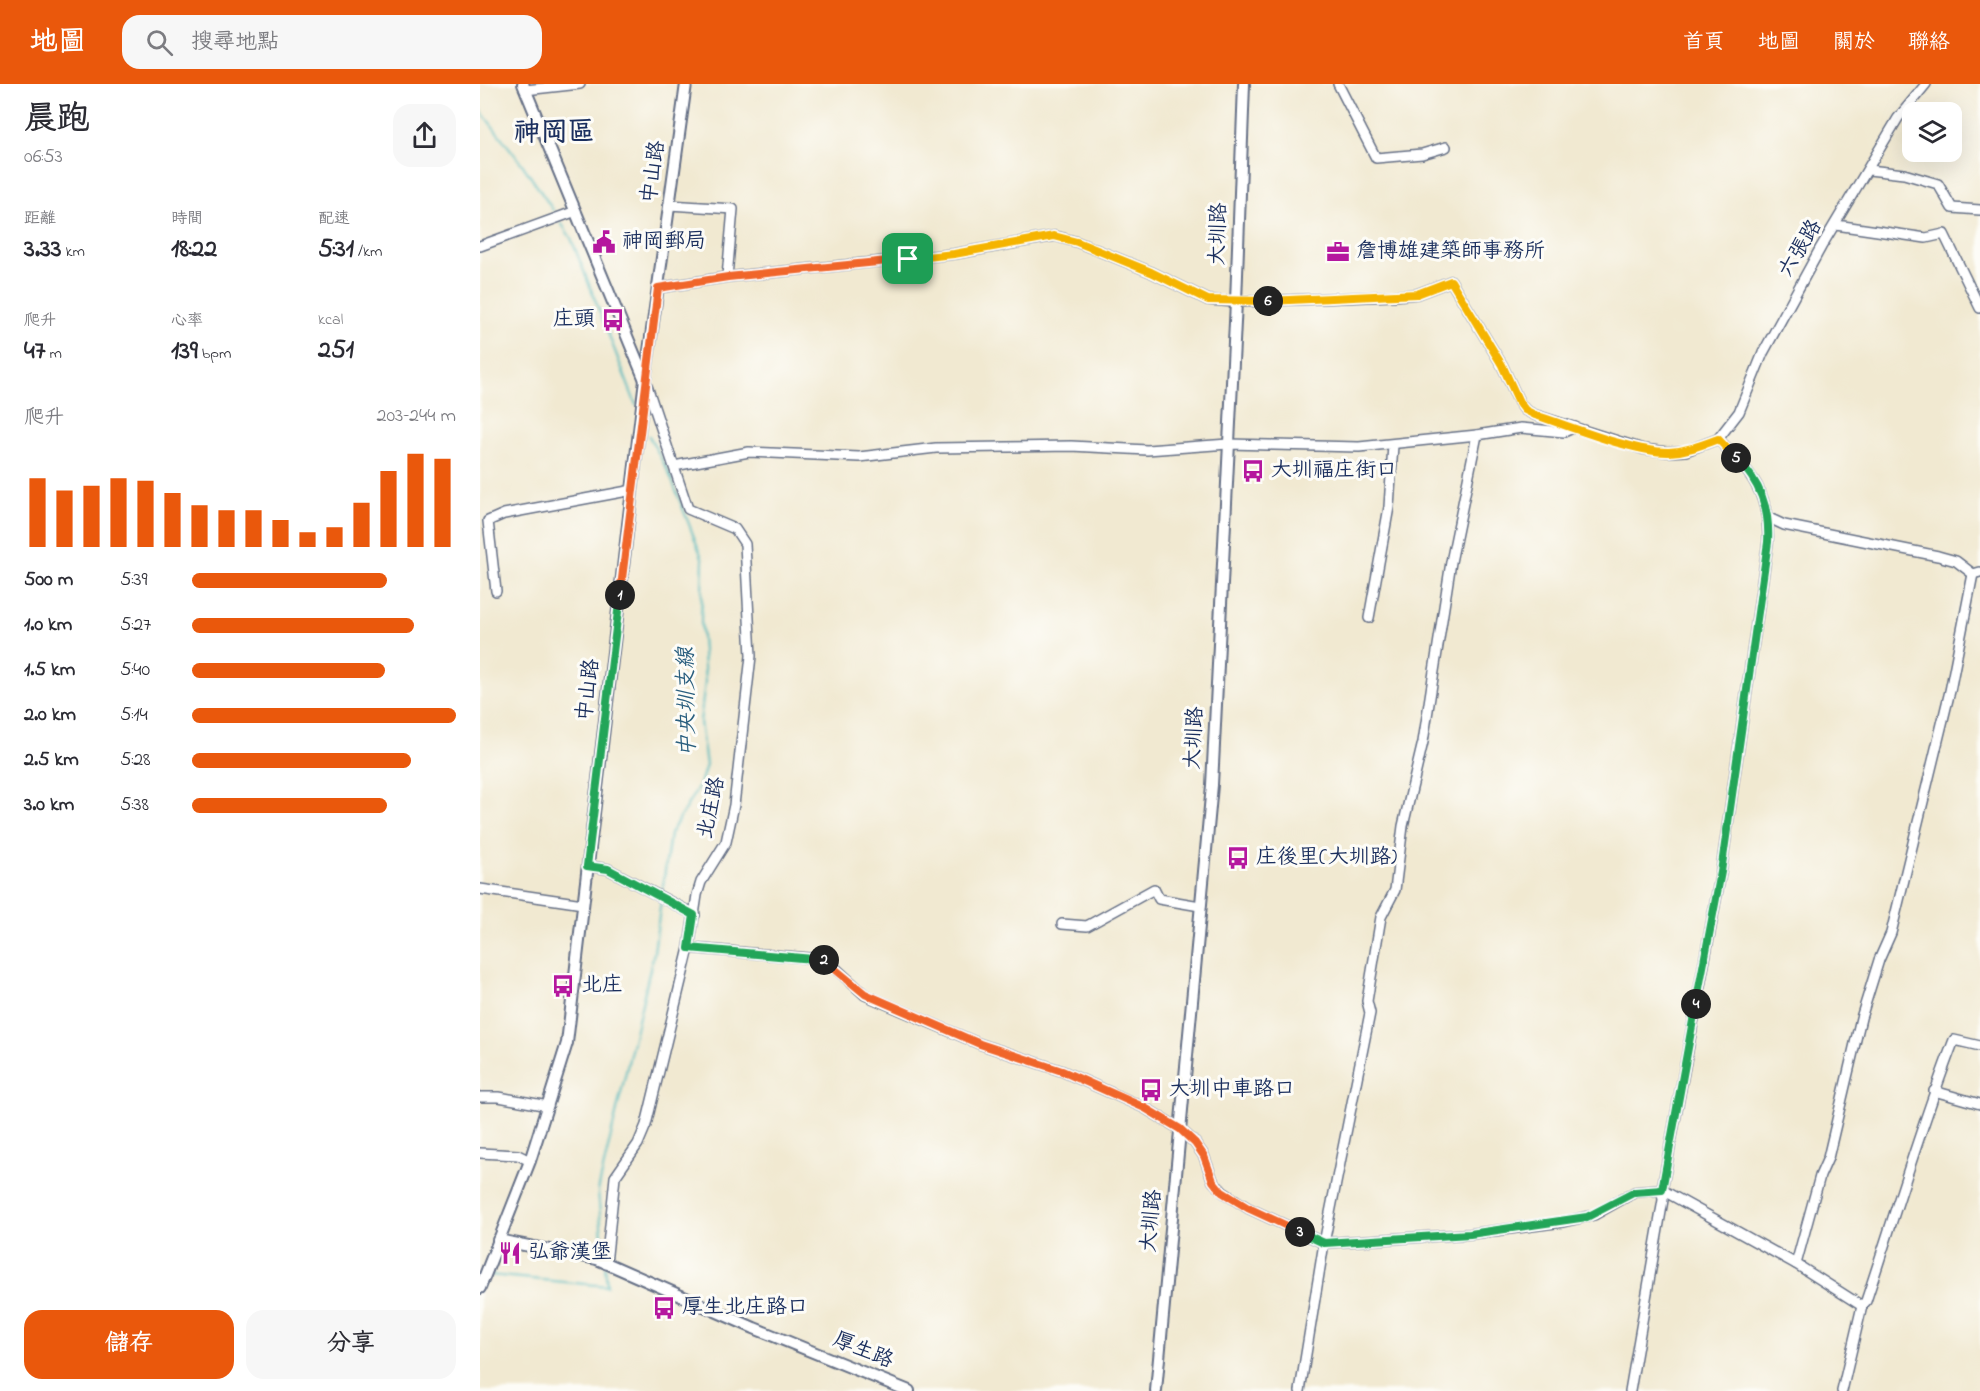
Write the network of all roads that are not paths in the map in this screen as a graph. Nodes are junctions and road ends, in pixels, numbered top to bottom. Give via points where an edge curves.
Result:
1 (580, 84) edge
2 (686, 84) edge
3 (1244, 84) edge
4 (1338, 84) edge
5 (1926, 84) edge
6 (524, 87) edge
7 (1446, 147) dead end
8 (1869, 170) junction
9 (669, 205) junction
10 (1980, 210) edge
11 (576, 211) junction
12 (1836, 225) junction
13 (480, 246) edge
14 (728, 277) junction
15 (658, 288) junction
16 (1236, 302) junction
17 (1980, 308) edge
18 (645, 380) junction
19 (1575, 427) junction
20 (1477, 435) junction
21 (1718, 439) junction
22 (1228, 444) junction
23 (1393, 444) junction
24 (674, 466) junction
25 (633, 490) junction
26 (1769, 518) junction
27 (1976, 573) edge
28 (496, 591) dead end
29 (1369, 618) dead end
30 (587, 866) junction
31 (480, 889) edge
32 (583, 904) junction
33 (1200, 906) junction
34 (694, 915) junction
35 (1062, 924) dead end
36 (689, 948) junction
37 (1980, 1046) edge
38 (1934, 1090) junction
39 (480, 1097) edge
40 (1980, 1104) edge
41 (548, 1106) junction
42 (1180, 1129) junction
43 (480, 1153) edge
44 (530, 1161) junction
45 (1662, 1190) junction
46 (498, 1240) junction
47 (1324, 1243) junction
48 (606, 1264) junction
49 (1796, 1264) junction
50 (482, 1284) edge
51 (1862, 1306) junction
52 (909, 1391) edge
53 (1156, 1391) edge
54 (1300, 1391) edge
55 (1630, 1391) edge
56 (1842, 1391) edge

1 - 6 street
2 - 9 street, 中山路
3 - 16 street, 大圳路
4 - 7 street via 1376,158 1422,154
5 - 8 street, 六張路 via 1898,118
6 - 11 street
8 - 10 street via 1904,174 1938,184 1952,208
8 - 12 street, 六張路
9 - 14 street via 733,209
9 - 15 street, 中山路
11 - 13 street
11 - 18 street
12 - 17 street via 1926,238 1944,234
12 - 21 street, 六張路 via 1763,353 1739,412
14 - 15 street
14 - 16 street via 954,254 1054,236 1151,272 1208,300
15 - 18 street, 中山路
16 - 19 street via 1417,294 1451,281 1525,410
16 - 22 street, 大圳路
18 - 24 street, 北庄路
18 - 25 street, 中山路
19 - 20 street via 1564,432 1521,428
19 - 21 street via 1667,452
20 - 23 street
20 - 47 street via 1451,562 1425,730 1403,826 1395,890 1381,917 1367,1001 1370,1013
21 - 26 street via 1752,474
22 - 23 street
22 - 24 street via 1147,450 1071,446 936,448 859,457 749,452
22 - 33 street, 大圳路 via 1212,784
23 - 29 street via 1389,507
24 - 34 street, 北庄路 via 688,509 741,534 748,571 751,656 734,806 726,842 701,882
25 - 28 street via 488,520
25 - 30 street, 中山路
26 - 27 street via 1784,525 1938,556
26 - 45 street via 1721,872
27 - 49 street via 1891,933 1861,1018 1828,1158
30 - 32 street, 中山路
30 - 34 street via 608,869
31 - 32 street
32 - 41 street, 中山路 via 567,1043
33 - 35 street via 1159,899 1154,889 1087,926
33 - 42 street, 大圳路
34 - 36 street, 北庄路
36 - 42 street via 821,959 865,994 980,1044 1062,1071 1145,1108
36 - 48 street, 北庄路 via 646,1125 615,1177
37 - 38 street via 1954,1040
38 - 40 street
38 - 51 street
39 - 41 street
41 - 44 street, 中山路
42 - 47 street via 1199,1147 1213,1181 1222,1192
42 - 53 street, 大圳路
43 - 44 street via 518,1155
44 - 46 street, 中山路
45 - 47 street via 1635,1192 1594,1215 1563,1222 1470,1234
45 - 49 street
45 - 55 street
46 - 48 street, 厚生路
46 - 50 street, 中山路
47 - 54 street
48 - 52 street, 厚生路
49 - 51 street
51 - 56 street

